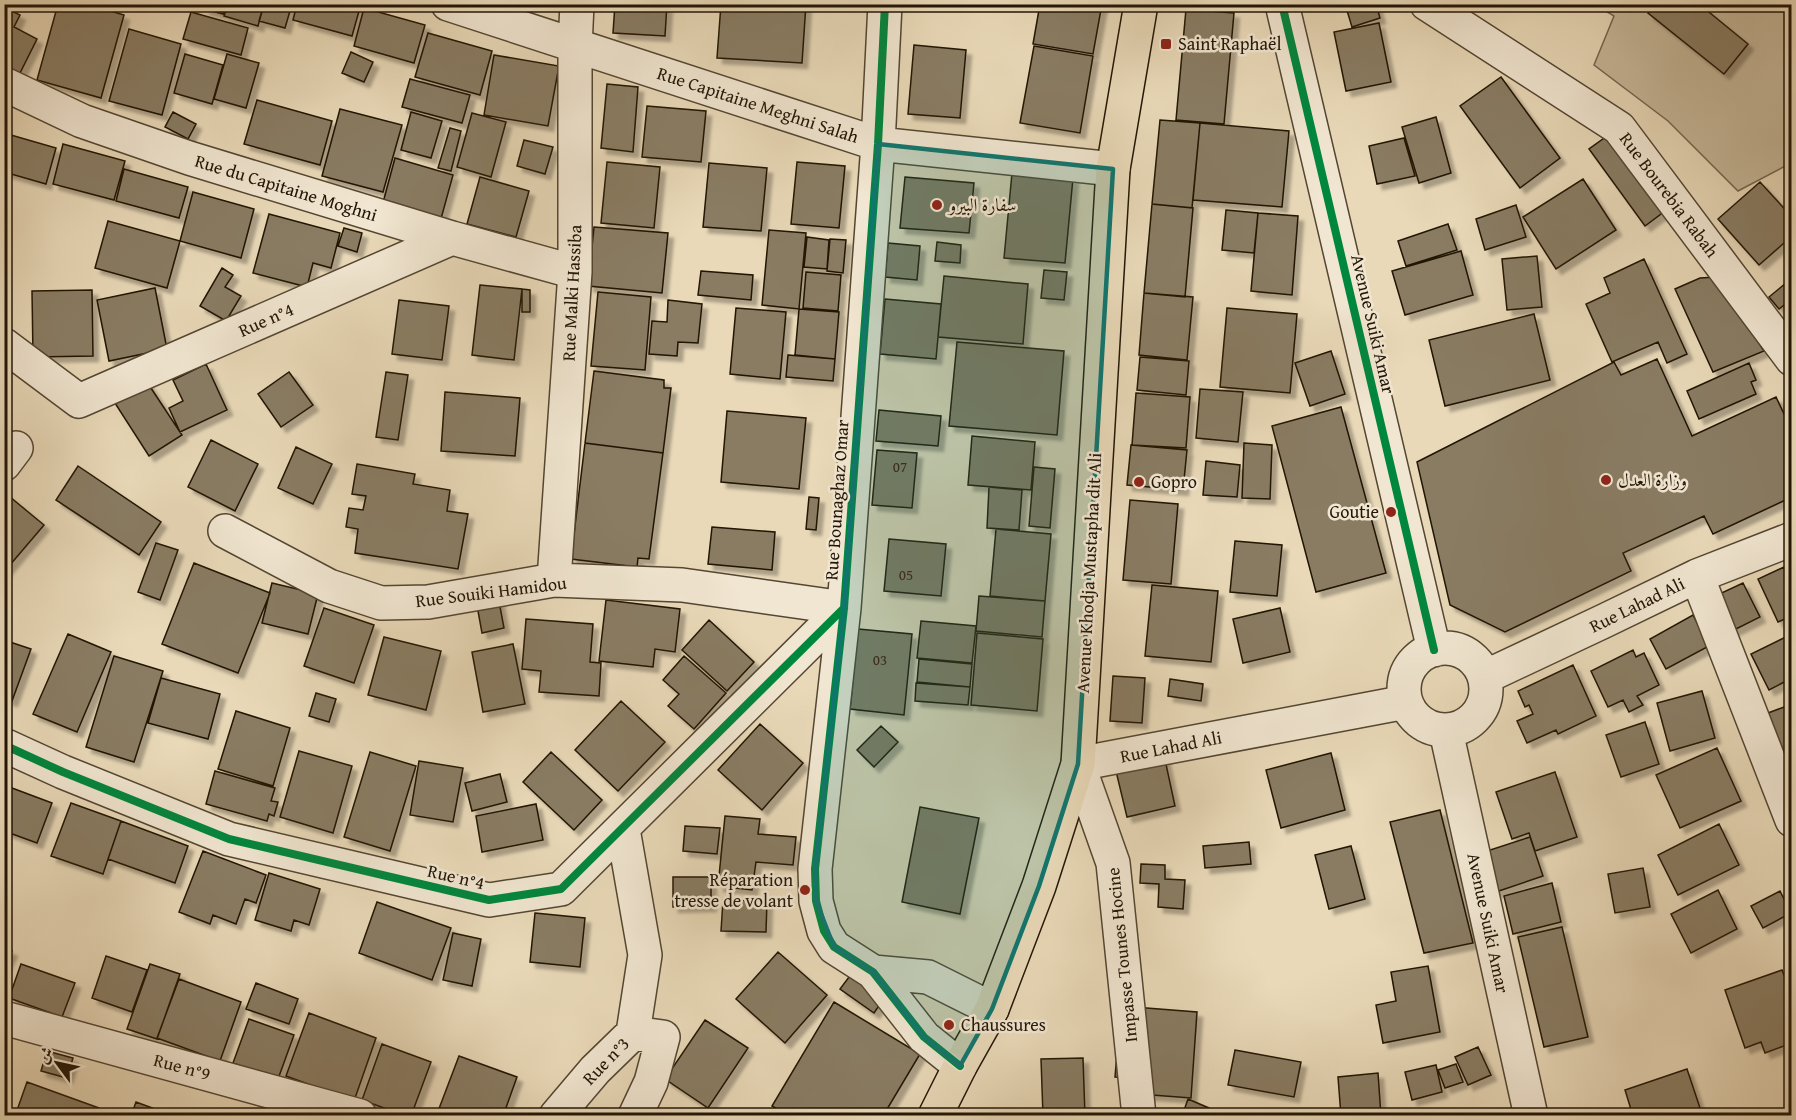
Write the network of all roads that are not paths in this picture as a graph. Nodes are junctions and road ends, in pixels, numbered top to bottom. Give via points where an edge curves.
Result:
1 (448, 4) edge
2 (577, 4) edge
3 (885, 4) edge
4 (1141, 4) edge
5 (1282, 4) edge
6 (1427, 4) edge
7 (575, 47) junction
8 (4, 84) edge
9 (878, 144) junction
10 (1113, 169) junction
11 (452, 238) junction
12 (575, 272) junction
13 (4, 345) edge
14 (1791, 359) edge
15 (225, 531) dead end
16 (1791, 539) edge
17 (1697, 576) junction
18 (554, 580) junction
19 (844, 608) junction
20 (1434, 650) junction
21 (1485, 677) junction
22 (1406, 702) junction
23 (1446, 731) junction
24 (4, 745) edge
25 (1078, 764) junction
26 (1791, 820) edge
27 (623, 829) junction
28 (873, 972) junction
29 (992, 1009) junction
30 (4, 1018) edge
31 (633, 1033) junction
32 (960, 1066) junction
33 (360, 1116) edge
34 (556, 1116) edge
35 (635, 1116) edge
36 (935, 1116) edge
37 (1139, 1116) edge
38 (1531, 1116) edge

1 - 7 street, Rue Capitaine Meghni Salah
2 - 7 street, Rue Malki Hassiba
3 - 9 street, Rue Bounaghaz Omar
4 - 10 main road, Avenue Khodja Mustapha dit Ali
5 - 20 street, Avenue Suiki Amar
6 - 14 street, Rue Bourebia Rabah via 1619,128
7 - 9 street, Rue Capitaine Meghni Salah
7 - 12 street, Rue Malki Hassiba
8 - 11 street, Rue du Capitaine Moghni via 82,121 189,158
9 - 10 street, Rue Capitaine Meghni Salah
9 - 19 street, Rue Bounaghaz Omar
10 - 25 main road, Avenue Khodja Mustapha dit Ali
11 - 12 street, Rue du Capitaine Moghni
11 - 13 street, Rue n°4 via 79,401
12 - 18 street, Rue Malki Hassiba
15 - 18 street, Rue Souiki Hamidou via 329,586 381,603 428,602
16 - 17 street, Rue Lahad Ali
17 - 21 street, Rue Lahad Ali
17 - 26 street
18 - 19 street, Rue Souiki Hamidou via 682,585
19 - 27 street, Rue n°4
19 - 28 street, Rue Bounaghaz Omar via 816,858 816,901 824,931 834,947
20 - 21 street via 1459,650 1479,666
20 - 22 street via 1412,664 1406,676
21 - 23 street via 1487,689 1479,713 1470,723
22 - 23 street via 1421,723
22 - 25 street, Rue Lahad Ali
23 - 38 street, Avenue Suiki Amar
24 - 27 street, Rue n°4 via 229,839 489,900 561,890
25 - 29 main road, Avenue Khodja Mustapha dit Ali via 1039,886
25 - 37 street, Impasse Tounes Hocine via 1113,862
27 - 31 street via 645,955
28 - 29 street via 928,977
28 - 32 street via 924,1037
29 - 32 main road, Avenue Khodja Mustapha dit Ali
30 - 33 street, Rue n°9
31 - 34 street, Rue n°3
31 - 35 street via 663,1037 651,1082
32 - 36 main road, Avenue Khodja Mustapha dit Ali

